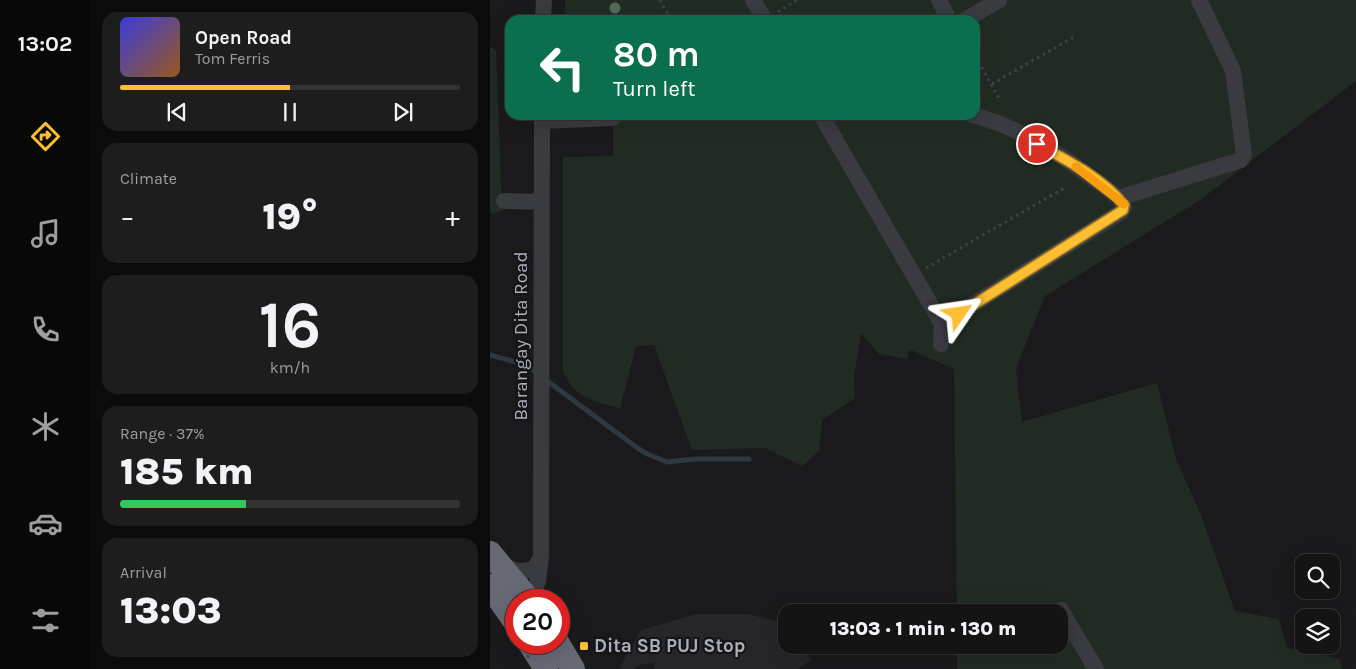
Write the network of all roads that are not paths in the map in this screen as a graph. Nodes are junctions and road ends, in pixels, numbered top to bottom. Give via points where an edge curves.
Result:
1 (544, 0) edge
2 (753, 0) edge
3 (938, 0) edge
4 (999, 0) edge
5 (1199, 0) edge
6 (543, 15) edge
7 (768, 15) edge
8 (946, 15) edge
9 (973, 15) edge
10 (980, 118) edge
11 (542, 120) edge
12 (824, 120) edge
13 (1119, 198) junction
14 (504, 201) dead end
15 (542, 202) junction
16 (942, 324) junction
17 (941, 344) dead end
18 (494, 557) edge
19 (541, 557) junction
20 (490, 586) edge
21 (521, 589) edge
22 (535, 589) edge
23 (505, 605) edge
24 (1068, 622) edge
25 (568, 654) edge
26 (573, 669) edge
27 (1096, 669) edge

1 - 6 street
2 - 7 street
3 - 8 street
4 - 9 street
5 - 13 street via 1233,70 1244,155 1241,160
10 - 13 street via 1001,125 1062,157
11 - 15 street, Barangay Dita Road
12 - 16 street
13 - 16 street via 1124,205 1121,212
14 - 15 street
15 - 19 street, Barangay Dita Road
16 - 17 street
18 - 19 street via 514,571 526,572 534,569
18 - 21 highway
19 - 22 street, Barangay Dita Road
20 - 23 highway
24 - 27 street
25 - 26 highway

